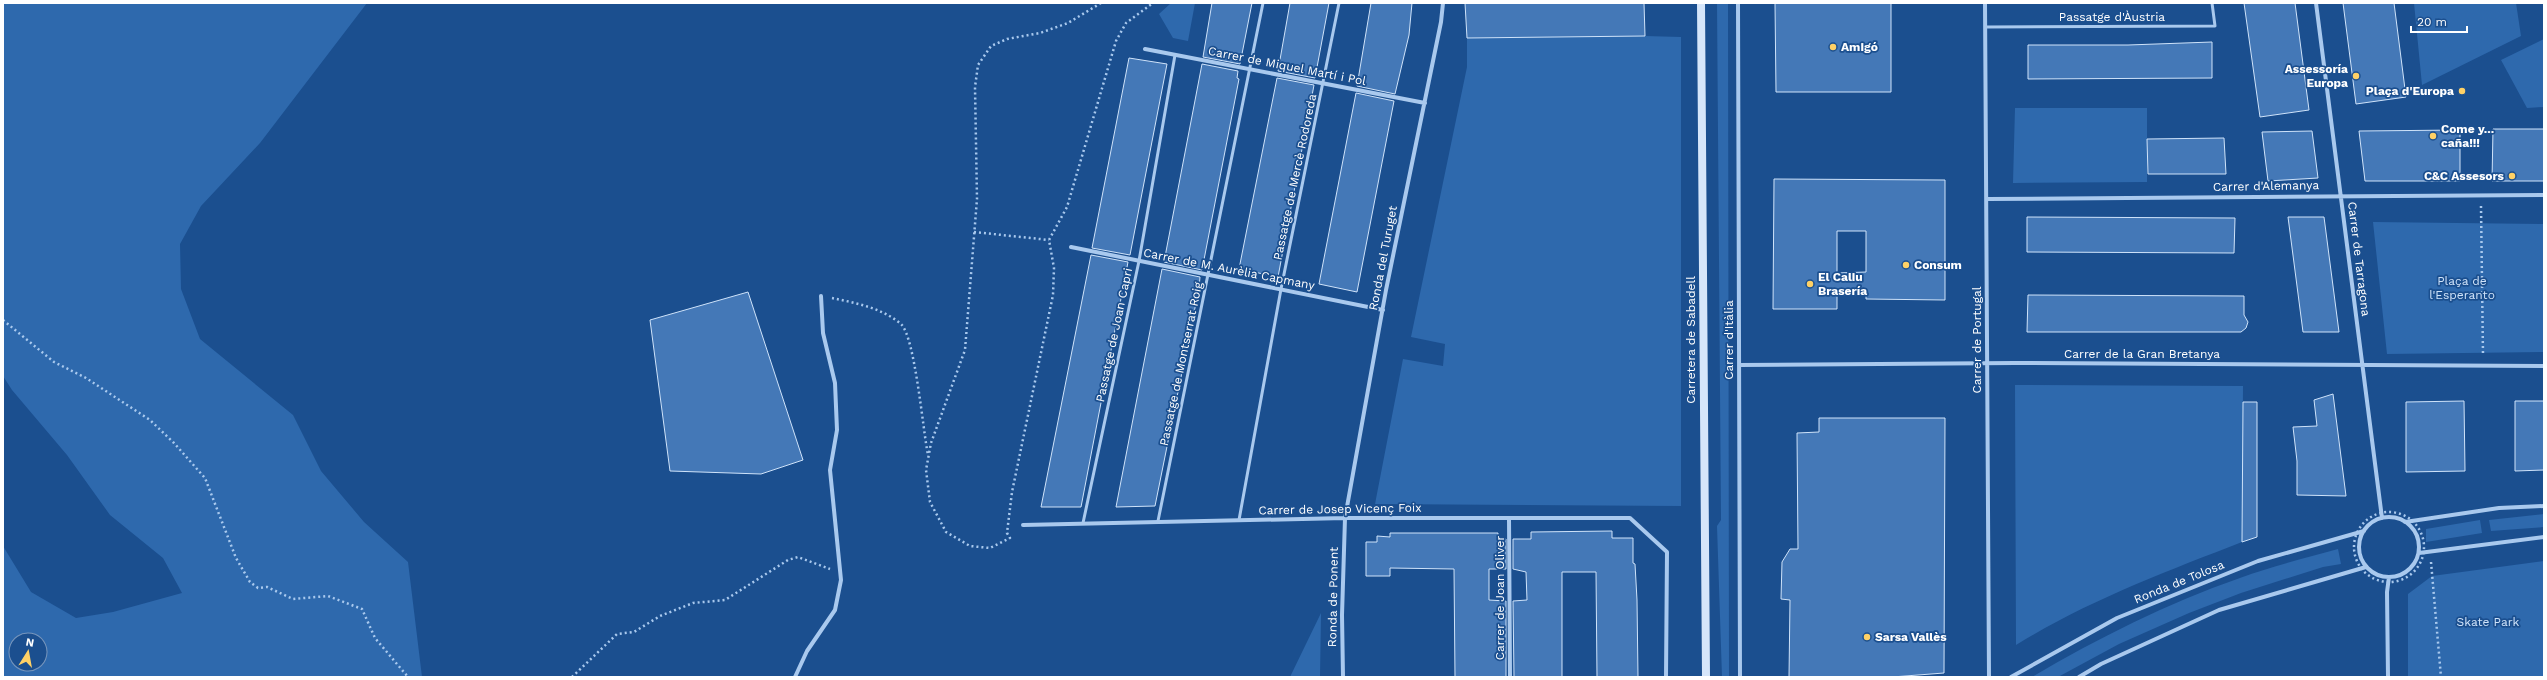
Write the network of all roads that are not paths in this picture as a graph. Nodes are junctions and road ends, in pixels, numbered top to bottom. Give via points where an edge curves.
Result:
1 (1263, 3) edge
2 (1339, 3) edge
3 (1443, 3) edge
4 (1701, 3) edge
5 (1738, 3) edge
6 (1986, 3) edge
7 (2212, 3) edge
8 (2316, 3) edge
9 (1986, 27) junction
10 (1145, 49) dead end
11 (1175, 55) junction
12 (1251, 69) junction
13 (1324, 83) junction
14 (1425, 103) junction
15 (2544, 195) edge
16 (2341, 196) junction
17 (1988, 199) junction
18 (1071, 247) dead end
19 (1139, 260) junction
20 (1208, 275) junction
21 (1281, 289) junction
22 (822, 296) road end
23 (1383, 310) junction
24 (1986, 363) junction
25 (2362, 364) junction
26 (1739, 365) junction
27 (2544, 366) edge
28 (2544, 506) edge
29 (1345, 518) junction
30 (1509, 518) junction
31 (2382, 518) junction
32 (1239, 520) junction
33 (1158, 521) junction
34 (2405, 522) junction
35 (1083, 523) junction
36 (1023, 525) dead end
37 (2364, 531) junction
38 (2544, 537) edge
39 (2419, 553) junction
40 (2366, 566) junction
41 (2390, 577) junction
42 (795, 677) edge
43 (1343, 677) edge
44 (1510, 677) edge
45 (1666, 677) edge
46 (1706, 677) edge
47 (1740, 677) edge
48 (1989, 677) edge
49 (2011, 677) edge
50 (2079, 677) edge
51 (2388, 677) edge

1 - 12 lane, Passatge de Montserrat Roig
2 - 13 lane, Passatge de Mercè Rodoreda
3 - 14 street, Ronda del Turuget via 1442,22
4 - 46 street, Carretera de Sabadell
5 - 26 street, Carrer d'Itàlia
6 - 9 street, Carrer de Portugal
7 - 9 lane, Passatge d'Àustria via 2215,26
8 - 16 street, Carrer de Tarragona
9 - 17 street, Carrer de Portugal
10 - 11 street, Carrer de Miquel Martí i Pol
11 - 12 street, Carrer de Miquel Martí i Pol
11 - 19 lane, Passatge de Joan Capri
12 - 13 street, Carrer de Miquel Martí i Pol
12 - 20 lane, Passatge de Montserrat Roig
13 - 14 street, Carrer de Miquel Martí i Pol
13 - 21 lane, Passatge de Mercè Rodoreda
14 - 23 street, Ronda del Turuget
15 - 16 street, Carrer d'Alemanya
16 - 17 street, Carrer d'Alemanya
16 - 25 street, Carrer de Tarragona
17 - 24 street, Carrer de Portugal
18 - 19 street, Carrer de M. Aurèlia Capmany
19 - 20 street, Carrer de M. Aurèlia Capmany
19 - 35 lane, Passatge de Joan Capri
20 - 21 street, Carrer de M. Aurèlia Capmany
20 - 33 lane, Passatge de Montserrat Roig
21 - 23 street, Carrer de M. Aurèlia Capmany
21 - 32 lane, Passatge de Mercè Rodoreda
22 - 42 street via 822,333 835,383 837,430 830,470 841,573 835,610 807,651
23 - 29 street, Ronda del Turuget
24 - 25 street, Carrer de la Gran Bretanya
24 - 26 street, Carrer de la Gran Bretanya
24 - 48 street, Carrer de Portugal
25 - 27 street, Carrer de la Gran Bretanya
25 - 31 street, Carrer de Tarragona
26 - 47 street, Carrer d'Itàlia
28 - 34 street via 2499,508
29 - 30 street, Carrer de Josep Vicenç Foix
29 - 32 street, Carrer de Josep Vicenç Foix
29 - 43 street, Ronda de Ponent
30 - 44 street, Carrer de Joan Oliver
30 - 45 street, Carrer de Josep Vicenç Foix via 1630,518 1667,552
31 - 34 street via 2390,517
31 - 37 street
32 - 33 street, Carrer de Josep Vicenç Foix
33 - 35 street, Carrer de Josep Vicenç Foix
34 - 39 street via 2417,535
35 - 36 street, Carrer de Josep Vicenç Foix
37 - 40 street via 2359,549
37 - 49 street, Ronda de Tolosa via 2258,561 2118,618
38 - 39 street
39 - 41 street via 2408,570
40 - 41 street via 2373,572
40 - 50 street via 2219,610 2101,664
41 - 51 street via 2387,592

